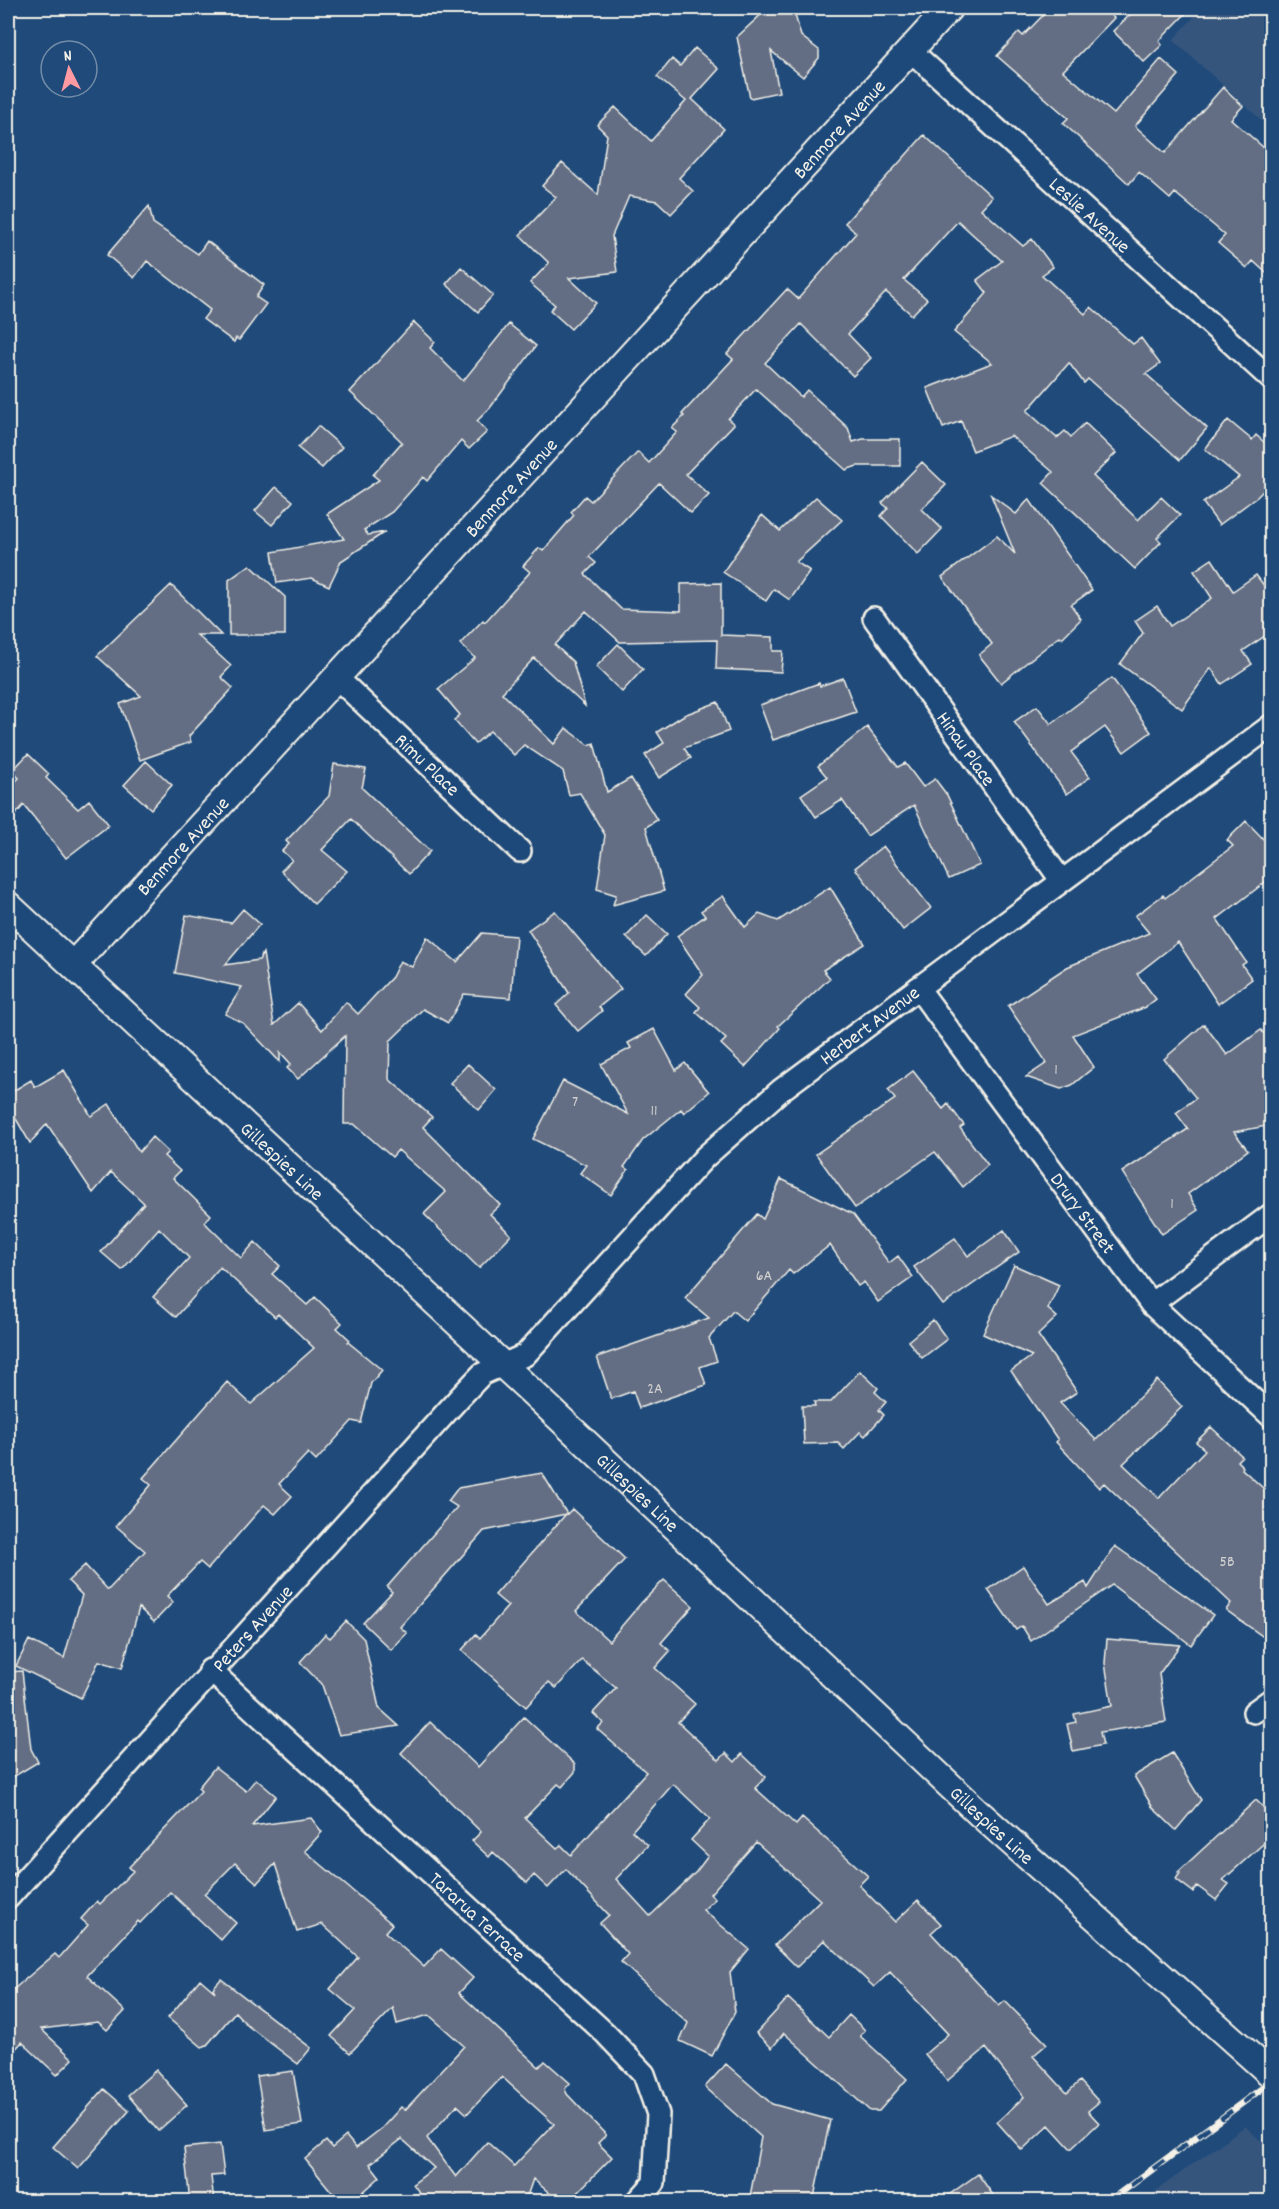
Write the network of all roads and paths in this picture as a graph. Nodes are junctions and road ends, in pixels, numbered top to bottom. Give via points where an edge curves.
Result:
1 (949, 8) edge
2 (910, 50) junction
3 (1272, 380) edge
4 (874, 618) dead end
5 (335, 676) junction
6 (1272, 725) edge
7 (520, 851) dead end
8 (1061, 880) junction
9 (8, 905) edge
10 (73, 965) junction
11 (918, 988) junction
12 (1272, 1214) edge
13 (1151, 1304) junction
14 (502, 1365) junction
15 (1272, 1417) edge
16 (210, 1670) junction
17 (1272, 1699) edge
18 (1254, 1712) dead end
19 (8, 1898) edge
20 (1262, 2067) edge
21 (637, 2202) edge

1 - 2 street, Benmore Avenue
2 - 3 street, Leslie Avenue
2 - 5 street, Benmore Avenue
4 - 8 street, Hinau Place
5 - 7 street, Rimu Place
5 - 10 street, Benmore Avenue
6 - 8 street, Herbert Avenue
8 - 11 street, Herbert Avenue
9 - 10 street, Gillespies Line
10 - 14 street, Gillespies Line
11 - 13 street, Drury Street
11 - 14 street, Herbert Avenue via 781,1090 705,1157 525,1355
12 - 13 street
13 - 15 street, Drury Street
14 - 16 street, Peters Avenue via 482,1374
14 - 20 street, Gillespies Line via 963,1798
16 - 19 street, Peters Avenue
16 - 21 street, Tararua Terrace via 605,2033 644,2074 658,2114 654,2183
17 - 18 street

